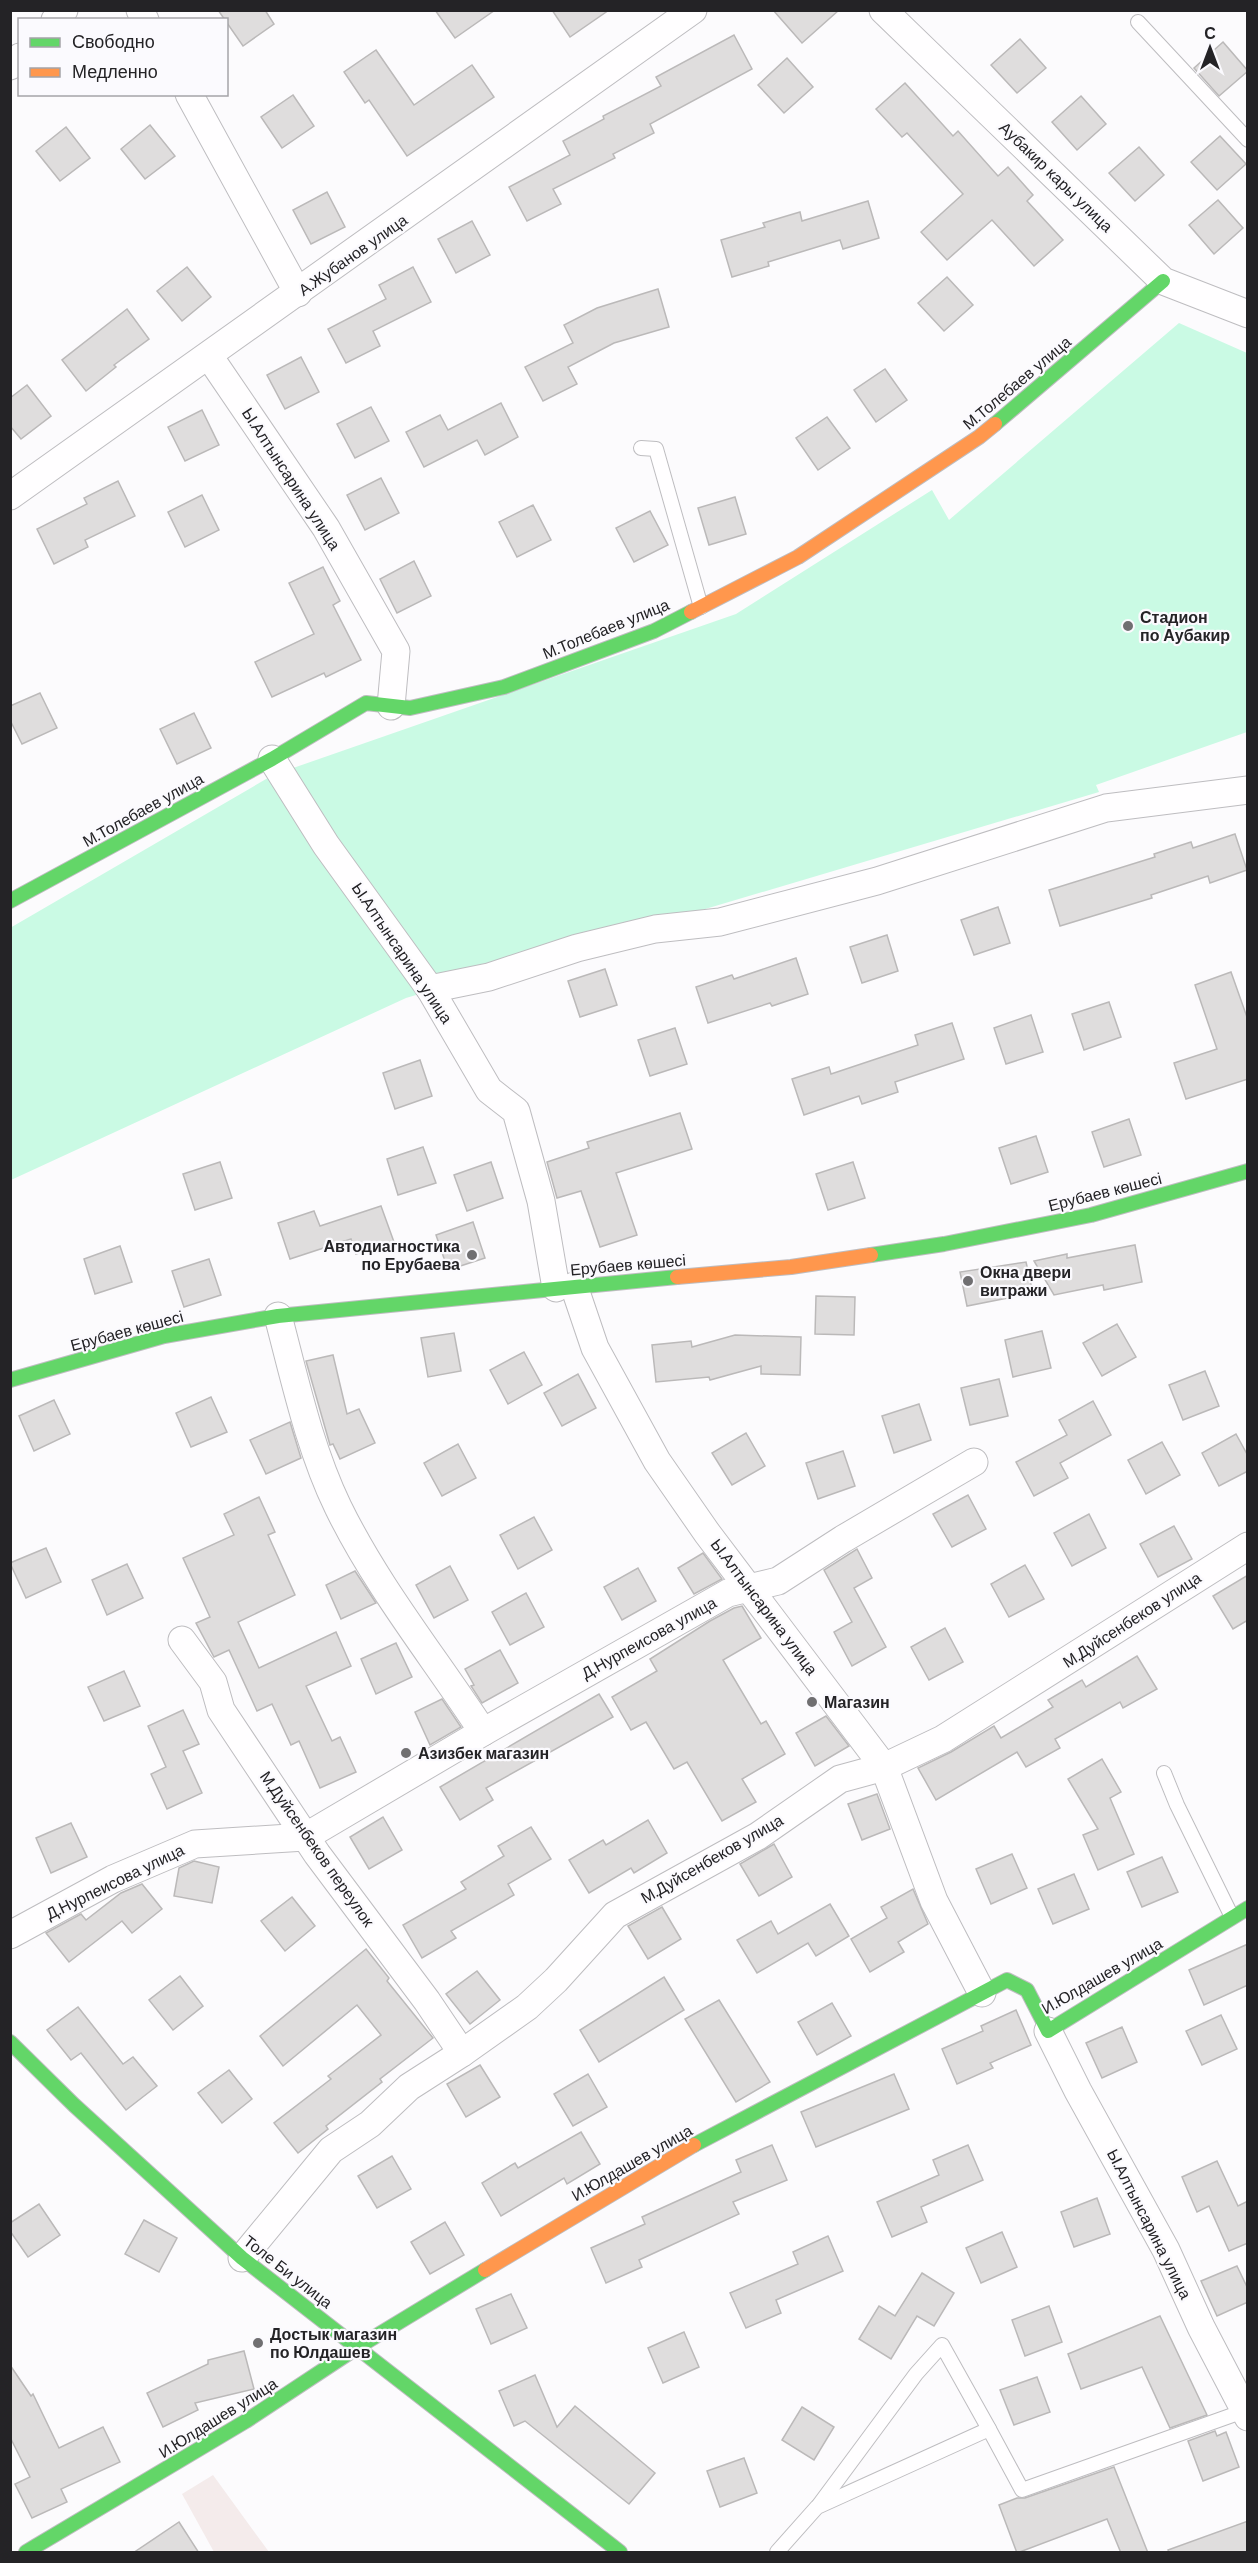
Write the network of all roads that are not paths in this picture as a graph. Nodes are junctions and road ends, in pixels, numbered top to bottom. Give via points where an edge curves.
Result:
1 (693, 10) edge
2 (883, 10) edge
3 (1138, 22) dead end
4 (190, 96) edge
5 (1248, 140) edge
6 (1163, 281) junction
7 (298, 293) junction
8 (1248, 315) edge
9 (209, 356) junction
10 (641, 448) dead end
11 (10, 496) edge
12 (701, 607) junction
13 (391, 706) junction
14 (272, 759) junction
15 (1248, 790) edge
16 (10, 901) edge
17 (430, 989) junction
18 (1248, 1171) edge
19 (565, 1287) junction
20 (278, 1316) junction
21 (10, 1380) edge
22 (974, 1462) dead end
23 (1248, 1546) edge
24 (750, 1588) junction
25 (182, 1640) dead end
26 (483, 1732) junction
27 (884, 1767) junction
28 (1164, 1773) dead end
29 (306, 1837) junction
30 (1248, 1908) edge
31 (1232, 1917) junction
32 (10, 1935) edge
33 (982, 1993) junction
34 (1048, 2031) junction
35 (10, 2042) edge
36 (462, 2053) junction
37 (242, 2258) junction
38 (358, 2347) junction
39 (1243, 2400) edge
40 (989, 2429) junction
41 (817, 2507) junction
42 (26, 2553) edge
43 (620, 2553) edge
44 (777, 2553) edge

1 - 7 street, А.Жубанов улица
2 - 6 street, Аубакир кары улица
3 - 5 lane
4 - 7 street
6 - 8 street, Аубакир кары улица
6 - 12 street, М.Толебаев улица via 979,437 798,557
7 - 9 street, А.Жубанов улица
9 - 11 street, А.Жубанов улица
9 - 13 street, Ы.Алтынсарина улица via 326,528 396,651
10 - 12 lane via 656,449
12 - 13 street, М.Толебаев улица via 654,631 504,687 410,708
13 - 14 street, М.Толебаев улица via 366,703
14 - 16 street, М.Толебаев улица
14 - 17 street, Ы.Алтынсарина улица via 326,844
15 - 17 street via 1106,808 877,881 720,922 655,929 577,948 489,977
17 - 19 street, Ы.Алтынсарина улица via 489,1090 516,1111
18 - 19 street, Ерубаев көшесі via 1090,1215 944,1244 791,1267
19 - 20 street, Ерубаев көшесі
19 - 24 street, Ы.Алтынсарина улица via 657,1461
20 - 21 street, Ерубаев көшесі via 164,1336
20 - 26 street via 306,1422 338,1505 381,1586
22 - 24 street, Д.Нурпеисова улица via 778,1581
23 - 27 street, М.Дуйсенбеков улица via 953,1733
24 - 26 street, Д.Нурпеисова улица via 728,1593
24 - 27 street, Ы.Алтынсарина улица
25 - 29 street, М.Дуйсенбеков переулок via 213,1682 221,1710
26 - 29 street, Д.Нурпеисова улица
27 - 33 street, Ы.Алтынсарина улица via 934,1901
27 - 36 street, М.Дуйсенбеков улица via 840,1779 758,1836 615,1915 556,1980
28 - 31 lane
29 - 32 street, Д.Нурпеисова улица via 195,1844 113,1879
29 - 36 street, М.Дуйсенбеков переулок
30 - 31 street, И.Юлдашев улица
31 - 34 street, И.Юлдашев улица
33 - 34 street, И.Юлдашев улица via 1006,1980 1027,1990
33 - 38 street, И.Юлдашев улица via 673,2156
34 - 39 street, Ы.Алтынсарина улица
35 - 37 street, Толе Би улица
36 - 37 street, М.Дуйсенбеков улица via 409,2088 370,2124 331,2150
37 - 38 street, Толе Би улица
38 - 42 street, И.Юлдашев улица via 246,2421
38 - 43 street, Толе Би улица
39 - 40 lane via 1022,2490
40 - 41 lane
40 - 41 lane via 942,2345
41 - 44 lane

